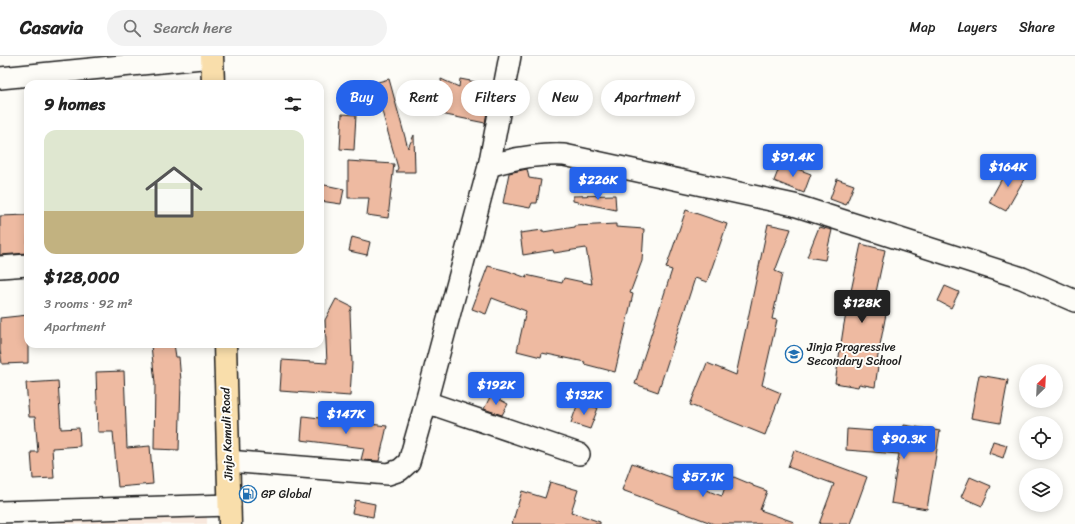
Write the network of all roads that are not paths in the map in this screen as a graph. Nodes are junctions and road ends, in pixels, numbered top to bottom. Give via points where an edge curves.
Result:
1 (510, 56) edge
2 (212, 57) edge
3 (0, 78) edge
4 (213, 80) edge
5 (489, 166) junction
6 (24, 264) edge
7 (0, 266) edge
8 (1075, 301) edge
9 (225, 348) edge
10 (426, 402) junction
11 (579, 454) dead end
12 (228, 461) junction
13 (0, 512) edge
14 (230, 514) edge

1 - 5 street
2 - 3 street
2 - 4 main road
5 - 8 street via 541,154 564,155 794,205 1022,278
5 - 10 street
6 - 7 street
9 - 12 main road, Jinja Kamuli Road
10 - 11 street
10 - 12 street via 409,462 400,470 388,474
12 - 14 main road, Jinja Kamuli Road
13 - 14 street

